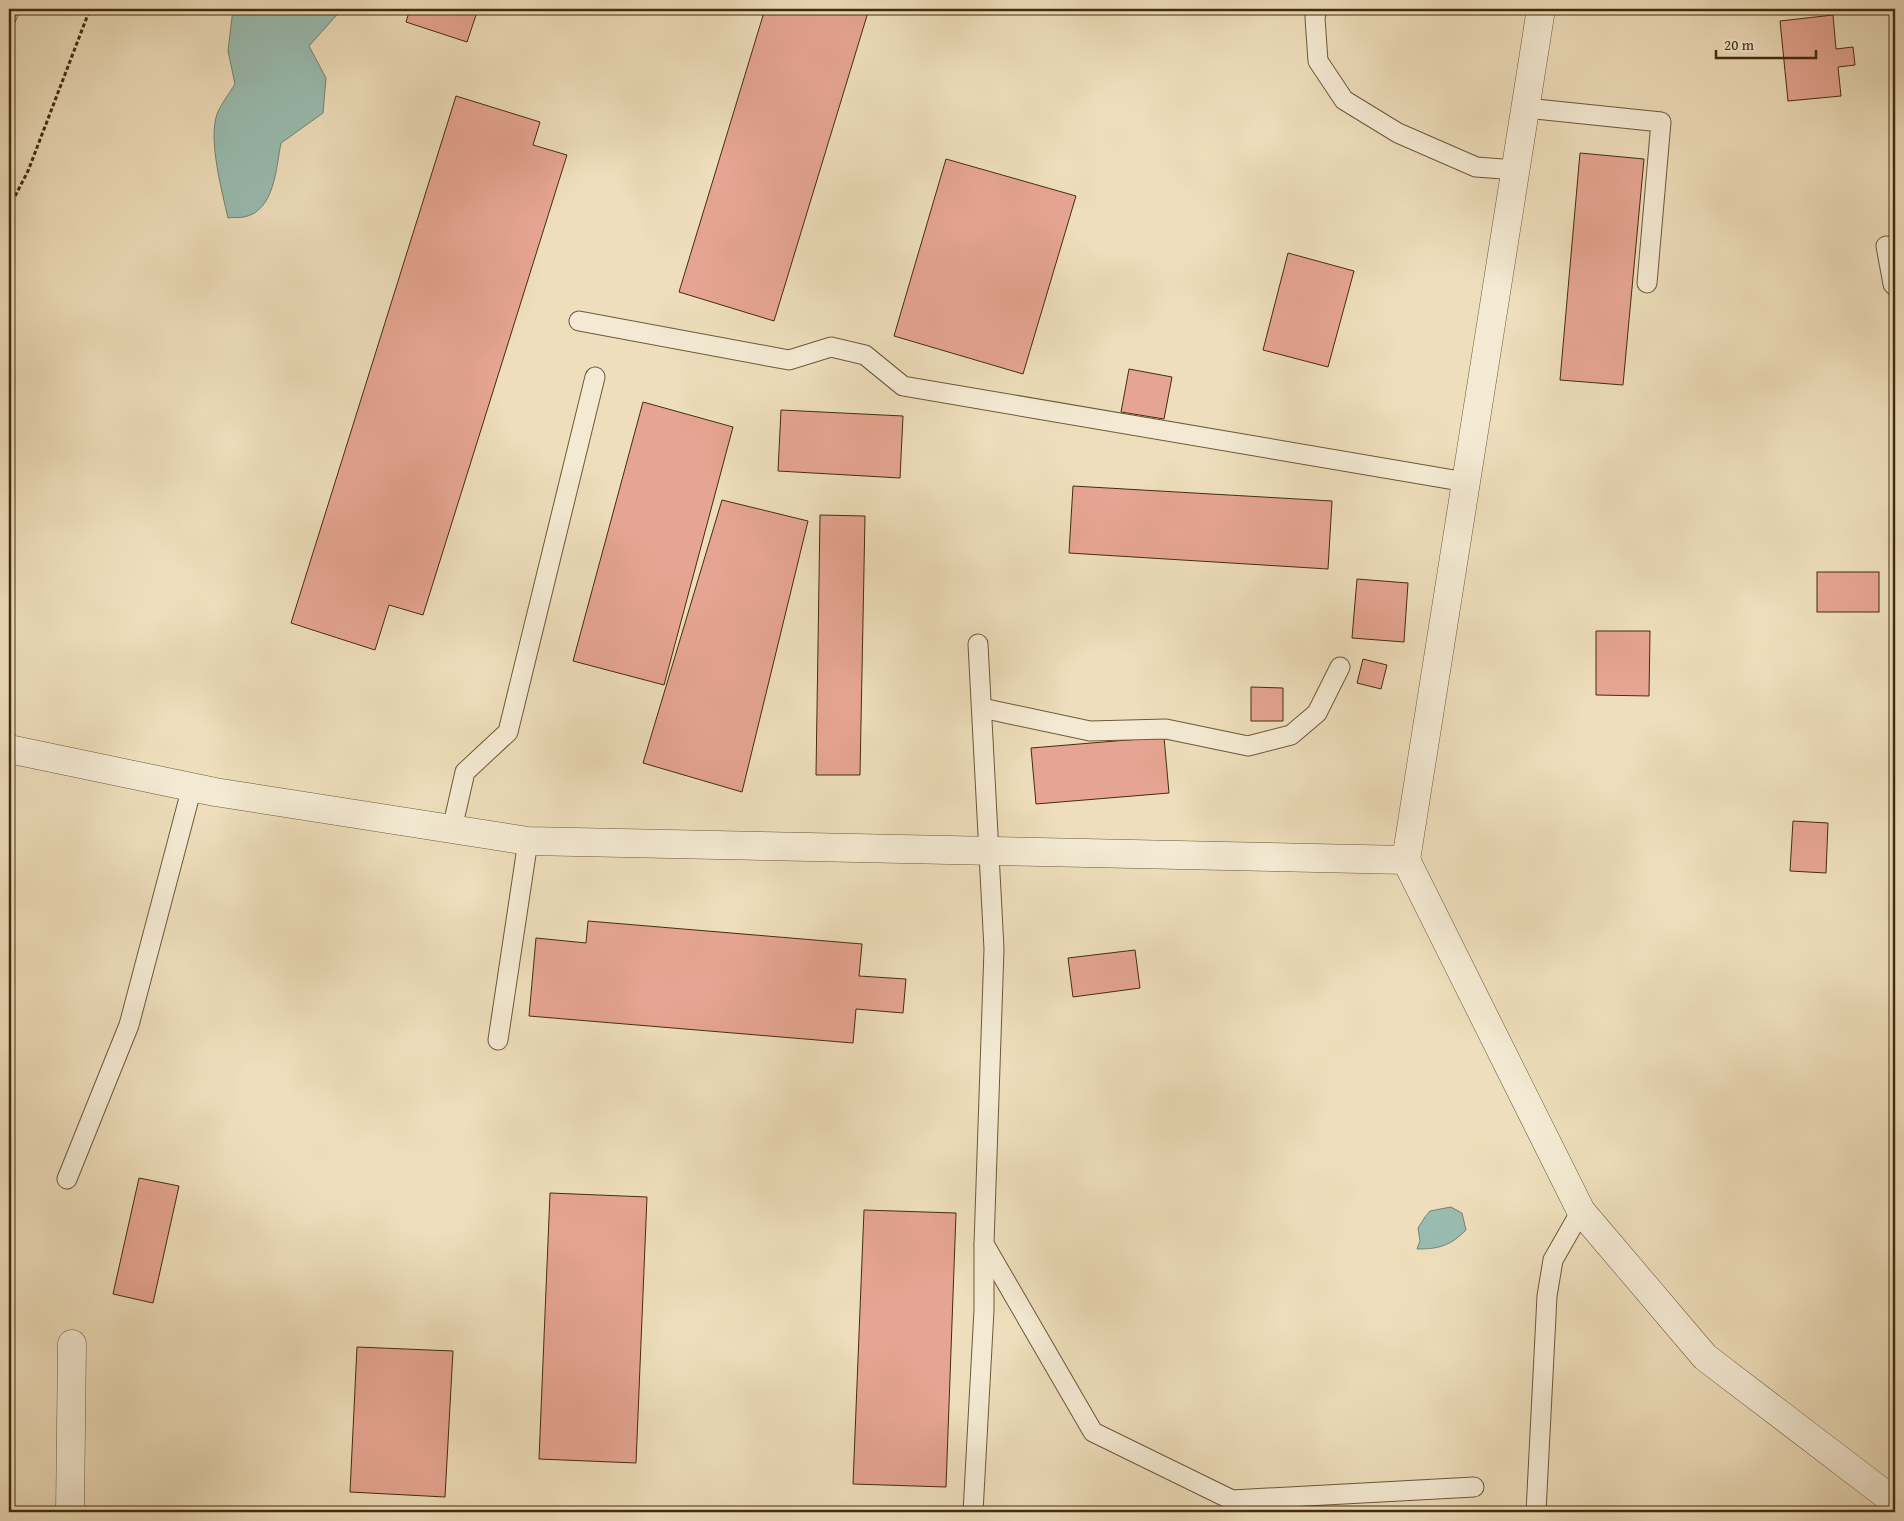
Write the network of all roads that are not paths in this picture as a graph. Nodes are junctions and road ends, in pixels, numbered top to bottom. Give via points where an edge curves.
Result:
1 (1317, 9) edge
2 (1541, 9) edge
3 (1526, 108) junction
4 (1516, 170) junction
5 (1886, 246) dead end
6 (1647, 283) dead end
7 (1895, 286) edge
8 (579, 321) dead end
9 (595, 377) dead end
10 (1466, 482) junction
11 (978, 644) dead end
12 (1340, 667) dead end
13 (982, 708) junction
14 (9, 749) edge
15 (192, 787) junction
16 (452, 829) junction
17 (528, 841) junction
18 (988, 851) junction
19 (1406, 860) junction
20 (498, 1040) dead end
21 (66, 1179) dead end
22 (1581, 1211) junction
23 (984, 1244) junction
24 (72, 1344) dead end
25 (1474, 1486) dead end
26 (1895, 1502) edge
27 (70, 1512) edge
28 (973, 1512) edge
29 (1536, 1512) edge

1 - 4 lane via 1318,61 1344,100 1398,133 1476,167
2 - 3 street
3 - 4 street
3 - 6 lane via 1661,122
4 - 10 street
5 - 7 lane
8 - 10 lane via 789,360 832,347 865,355 903,386
9 - 16 lane via 508,732 465,772
10 - 19 street
11 - 13 lane
12 - 13 lane via 1317,713 1291,735 1248,746 1166,729 1090,731
13 - 18 lane
14 - 15 street
15 - 16 street
15 - 21 lane via 129,1025
16 - 17 street
17 - 18 street
17 - 20 lane
18 - 19 street
18 - 23 lane via 994,950
19 - 22 street
22 - 26 street via 1706,1357
22 - 29 lane via 1553,1260 1547,1296
23 - 25 lane via 1093,1432 1232,1500
23 - 28 lane via 984,1310
24 - 27 street

